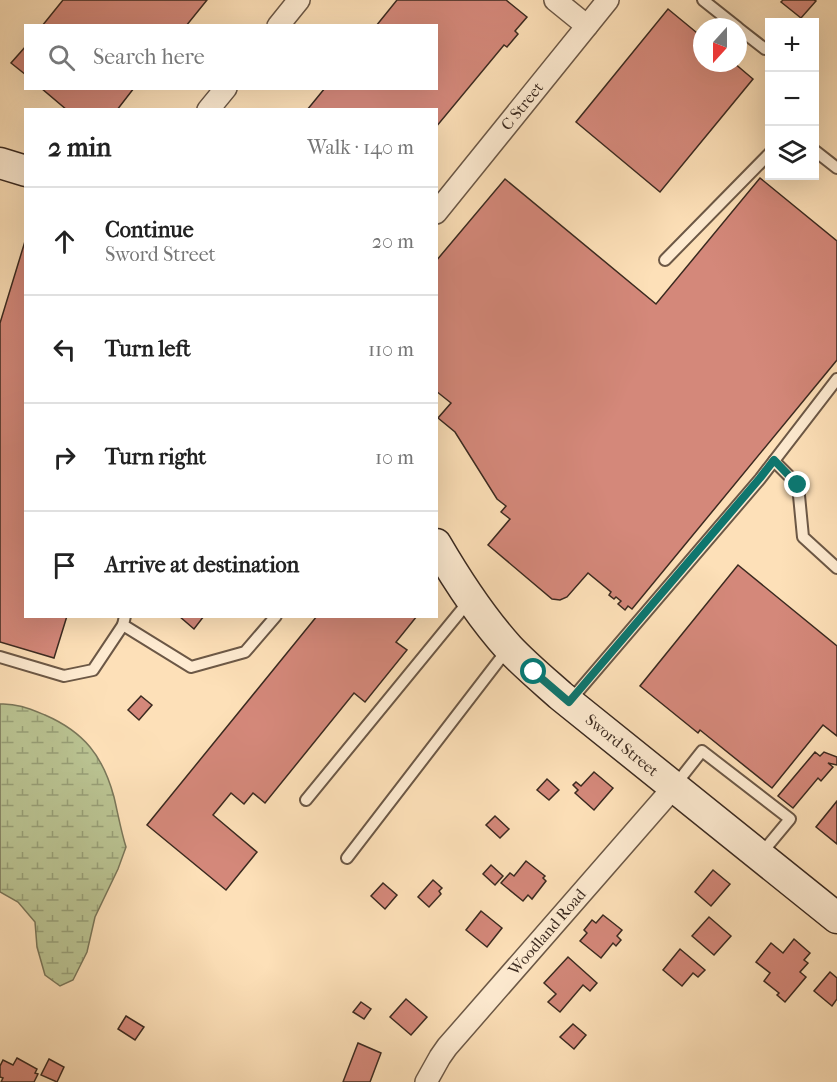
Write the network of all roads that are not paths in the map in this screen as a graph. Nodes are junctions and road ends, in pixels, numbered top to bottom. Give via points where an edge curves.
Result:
1 (299, 0) edge
2 (555, 0) edge
3 (608, 0) edge
4 (703, 0) edge
5 (726, 18) edge
6 (280, 24) edge
7 (587, 26) junction
8 (747, 34) edge
9 (765, 49) dead end
10 (224, 90) edge
11 (210, 108) edge
12 (819, 154) edge
13 (765, 158) edge
14 (837, 168) edge
15 (438, 211) edge
16 (665, 260) dead end
17 (837, 379) edge
18 (774, 460) junction
19 (438, 546) edge
20 (837, 568) edge
21 (471, 598) junction
22 (274, 618) edge
23 (124, 621) edge
24 (508, 647) junction
25 (0, 657) edge
26 (569, 702) junction
27 (674, 787) junction
28 (306, 801) dead end
29 (760, 856) junction
30 (347, 858) dead end
31 (837, 918) edge
32 (426, 1082) edge

1 - 6 street
2 - 7 street
3 - 7 street, C Street
4 - 5 lane
7 - 15 street, C Street
8 - 9 lane
10 - 11 street
12 - 14 lane
13 - 16 lane
17 - 18 lane
18 - 20 lane via 798,485 803,537
18 - 26 lane
19 - 21 street, Sword Street
21 - 24 street, Sword Street
21 - 28 lane
22 - 23 lane via 245,652 191,667
23 - 25 lane via 93,670 64,676
24 - 26 street, Sword Street
24 - 30 lane
26 - 27 street, Sword Street
27 - 29 street, Sword Street
27 - 29 lane via 702,751 790,819
27 - 32 street, Woodland Road via 447,1047
29 - 31 street, Sword Street

